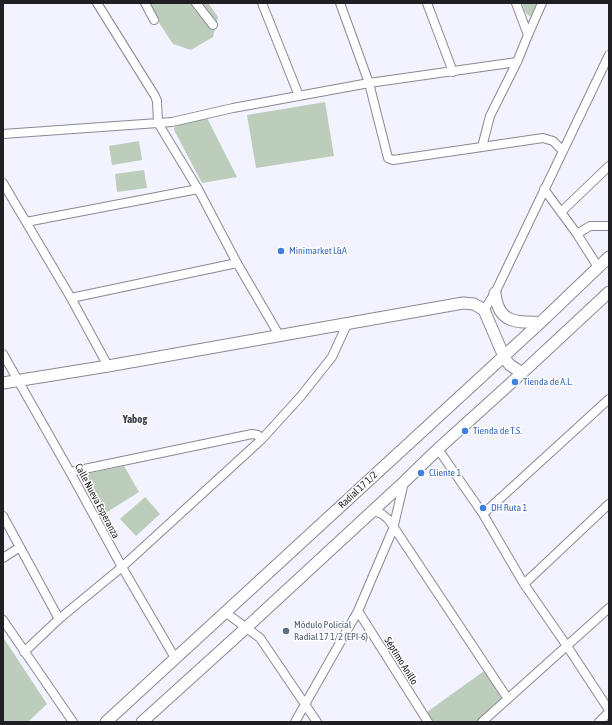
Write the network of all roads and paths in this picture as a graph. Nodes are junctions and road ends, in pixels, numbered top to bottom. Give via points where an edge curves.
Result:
1 (97, 3) edge
2 (145, 3) edge
3 (196, 3) edge
4 (262, 3) edge
5 (340, 3) edge
6 (427, 3) edge
7 (516, 3) edge
8 (542, 3) edge
9 (154, 20) dead end
10 (213, 25) dead end
11 (528, 34) junction
12 (609, 55) edge
13 (517, 62) junction
14 (453, 72) junction
15 (369, 83) junction
16 (299, 96) junction
17 (158, 123) junction
18 (3, 134) edge
19 (482, 147) junction
20 (563, 151) junction
21 (609, 166) edge
22 (3, 183) edge
23 (544, 188) junction
24 (198, 190) junction
25 (561, 212) junction
26 (26, 222) junction
27 (609, 226) edge
28 (577, 234) junction
29 (609, 257) edge
30 (237, 263) junction
31 (598, 267) junction
32 (609, 292) edge
33 (495, 293) junction
34 (71, 298) junction
35 (484, 310) junction
36 (348, 322) junction
37 (541, 322) junction
38 (279, 335) junction
39 (3, 354) edge
40 (504, 355) junction
41 (108, 366) junction
42 (522, 373) junction
43 (18, 381) junction
44 (3, 383) edge
45 (609, 399) edge
46 (262, 439) junction
47 (438, 449) junction
48 (70, 472) junction
49 (404, 482) junction
50 (609, 504) edge
51 (373, 511) junction
52 (483, 514) junction
53 (3, 516) edge
54 (394, 529) junction
55 (20, 547) junction
56 (3, 558) edge
57 (122, 567) junction
58 (524, 584) junction
59 (609, 608) edge
60 (358, 611) junction
61 (226, 612) junction
62 (59, 619) junction
63 (3, 620) edge
64 (247, 627) junction
65 (567, 646) junction
66 (24, 652) junction
67 (175, 658) junction
68 (508, 699) junction
69 (305, 705) junction
70 (609, 711) edge
71 (72, 722) edge
72 (106, 722) edge
73 (142, 722) edge
74 (296, 722) edge
75 (317, 722) edge
76 (428, 722) edge
77 (482, 722) edge
78 (599, 722) edge

1 - 17 street via 155,96
2 - 9 street
3 - 10 street
4 - 16 street
5 - 15 street
6 - 14 street
7 - 11 street
8 - 11 street
11 - 13 street
12 - 20 street
13 - 14 street
13 - 19 street via 490,116
14 - 15 street
15 - 16 street
15 - 19 street via 388,158 394,160
16 - 17 street
17 - 18 street
17 - 24 street
19 - 20 street via 543,138 553,142
20 - 23 street
21 - 25 street
22 - 26 street
23 - 25 street
23 - 33 street
24 - 26 street
24 - 30 street
25 - 28 street
26 - 34 street
27 - 28 street via 590,226
28 - 31 street
29 - 31 street, Radial 17 1/2
30 - 34 street
30 - 38 street
31 - 37 street, Radial 17 1/2
32 - 42 street
33 - 35 street
33 - 37 street via 498,308 509,319 524,323
34 - 41 street
35 - 36 street via 474,304 452,304
35 - 40 street
36 - 38 street
36 - 46 street via 332,357
37 - 40 street, Radial 17 1/2
38 - 41 street
39 - 43 street, Calle Nueva Esperanza
40 - 42 street via 510,365
40 - 61 street, Radial 17 1/2
41 - 43 street
42 - 47 street
43 - 44 street
43 - 48 street, Calle Nueva Esperanza
45 - 52 street
46 - 48 street via 252,434
46 - 57 street
47 - 49 street
47 - 52 street
48 - 57 street, Calle Nueva Esperanza
49 - 51 street
49 - 54 street
50 - 58 street
51 - 54 street via 386,517
51 - 64 street
52 - 58 street
53 - 55 street
54 - 60 street
54 - 68 street
55 - 56 street
55 - 62 street
57 - 62 street
57 - 67 street, Calle Nueva Esperanza
58 - 65 street
59 - 65 street
60 - 69 street
60 - 76 street, Séptimo Anillo
61 - 64 street
61 - 67 street, Radial 17 1/2
62 - 66 street
63 - 66 street
64 - 69 street via 260,638
64 - 73 street
65 - 68 street
65 - 70 street
66 - 71 street
67 - 72 street, Radial 17 1/2
68 - 77 street
69 - 74 street
69 - 75 street
70 - 78 street

